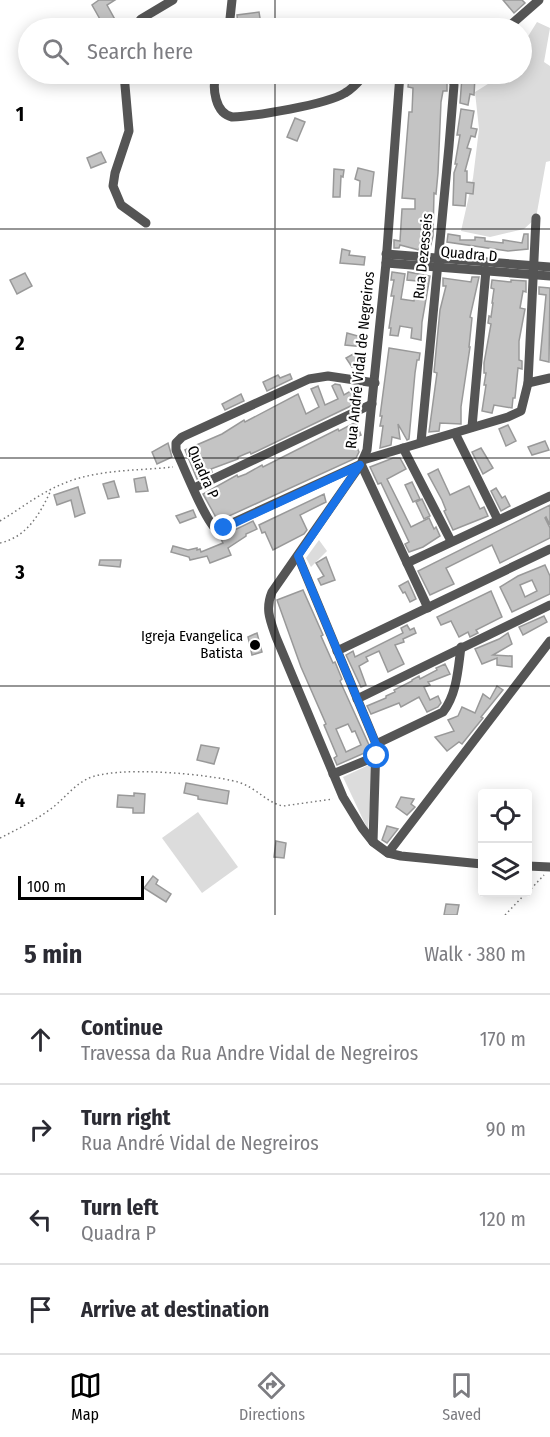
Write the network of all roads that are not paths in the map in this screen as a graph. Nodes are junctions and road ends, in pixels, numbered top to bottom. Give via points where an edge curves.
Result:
1 (173, 0) edge
2 (232, 0) edge
3 (539, 0) edge
4 (143, 18) edge
5 (230, 18) edge
6 (518, 18) edge
7 (125, 84) edge
8 (214, 84) edge
9 (356, 84) edge
10 (399, 84) edge
11 (454, 84) edge
12 (536, 218) dead end
13 (146, 223) dead end
14 (386, 259) junction
15 (437, 261) junction
16 (550, 267) edge
17 (534, 269) junction
18 (486, 270) junction
19 (550, 276) edge
20 (550, 378) edge
21 (375, 383) junction
22 (528, 383) junction
23 (372, 404) junction
24 (472, 427) junction
25 (455, 433) junction
26 (421, 442) junction
27 (404, 448) junction
28 (362, 462) junction
29 (194, 488) junction
30 (550, 496) edge
31 (498, 520) junction
32 (451, 541) junction
33 (550, 549) edge
34 (298, 556) junction
35 (407, 563) junction
36 (548, 607) edge
37 (428, 608) junction
38 (550, 618) edge
39 (550, 641) edge
40 (461, 647) junction
41 (337, 651) junction
42 (357, 699) junction
43 (376, 744) junction
44 (377, 756) junction
45 (333, 774) junction
46 (374, 842) junction
47 (388, 853) junction
48 (478, 864) edge
49 (532, 866) edge
50 (550, 868) edge

1 - 4 street
2 - 5 street
3 - 6 street
7 - 13 street via 129,131 113,186 121,205
8 - 9 street via 219,105 226,116 232,117 335,98
10 - 14 street, Rua André Vidal de Negreiros
11 - 15 street, Rua Dezesseis
12 - 17 street
14 - 15 street, Quadra D
14 - 21 street, Rua André Vidal de Negreiros
15 - 17 street, Quadra D
15 - 18 street, Quadra D
15 - 26 street, Rua Dezesseis
16 - 17 street, Quadra D
17 - 18 street, Quadra D
17 - 19 street, Quadra D
17 - 22 street
18 - 24 street
20 - 22 street
21 - 23 street, Rua André Vidal de Negreiros
21 - 29 street, Quadra P via 328,376 309,379 182,437 176,445
22 - 24 street via 523,407 515,415
23 - 28 street, Rua André Vidal de Negreiros
23 - 29 street
24 - 25 street
25 - 26 street
25 - 31 street
26 - 27 street
27 - 28 street
27 - 32 street
28 - 29 street, Quadra P via 220,530 212,526
28 - 34 street, Rua André Vidal de Negreiros
28 - 35 street
30 - 31 street
31 - 32 street
32 - 35 street
33 - 37 street
34 - 41 street
34 - 45 street, Rua André Vidal de Negreiros via 272,592 267,610
35 - 37 street
36 - 38 street
36 - 40 street
37 - 41 street
39 - 47 street
40 - 42 street
40 - 43 street via 455,687 443,712
41 - 42 street
42 - 43 street
43 - 44 street
44 - 45 street
44 - 46 street
45 - 46 street, Rua André Vidal de Negreiros via 343,797
46 - 47 street, Rua André Vidal de Negreiros
47 - 48 street, Rua André Vidal de Negreiros
49 - 50 street

